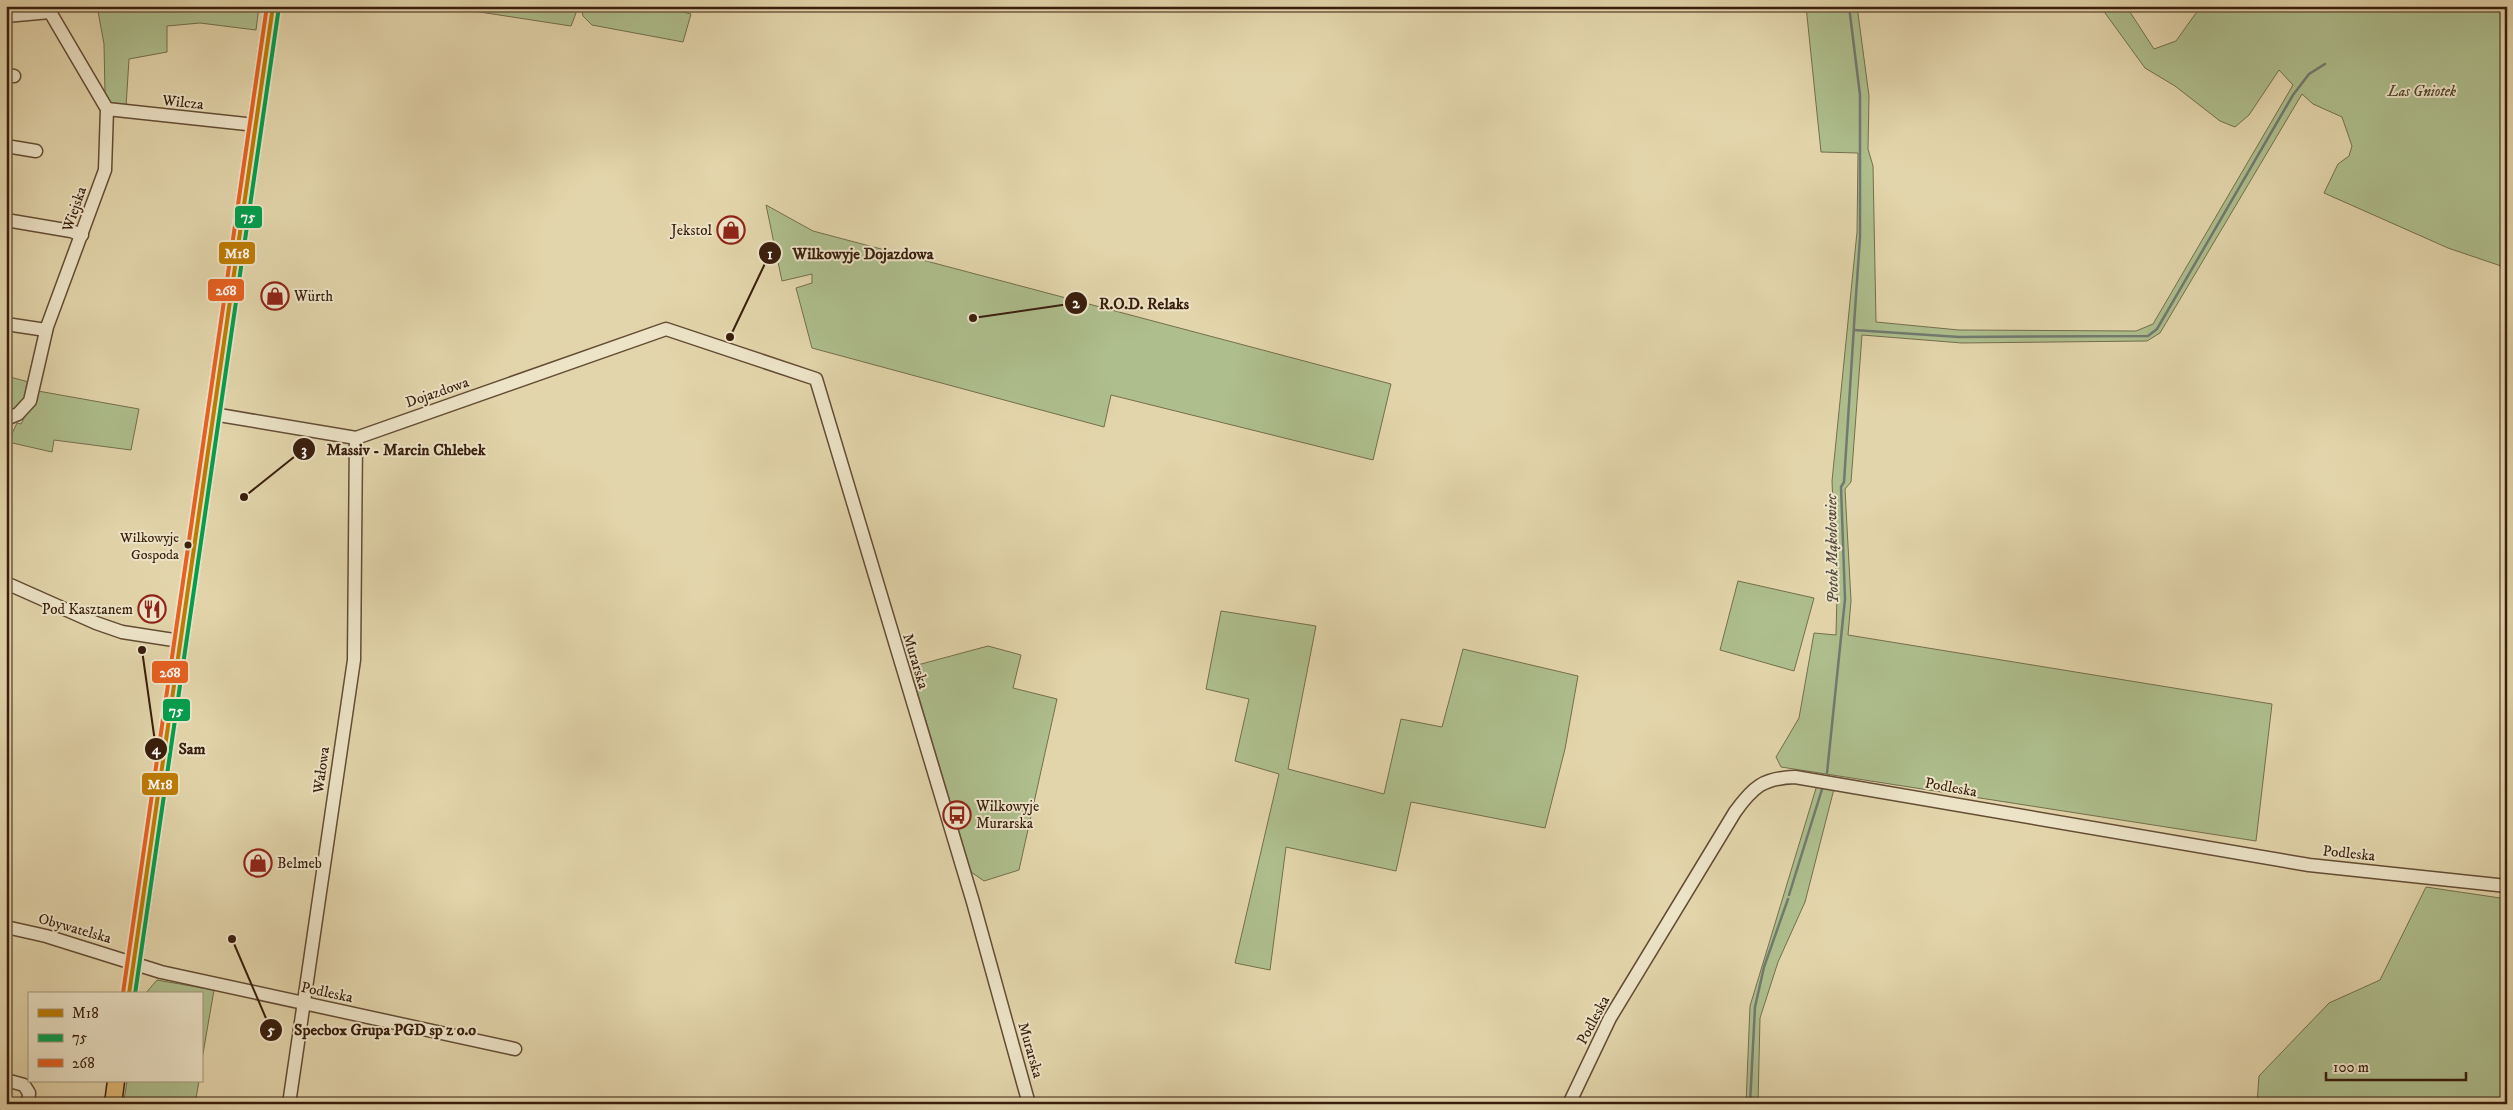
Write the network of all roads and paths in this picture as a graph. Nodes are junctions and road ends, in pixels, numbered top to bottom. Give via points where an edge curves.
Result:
1 (273, 6) edge
2 (50, 9) edge
3 (6, 16) edge
4 (107, 109) junction
5 (256, 125) junction
6 (6, 146) edge
7 (36, 151) dead end
8 (6, 220) edge
9 (82, 235) junction
10 (6, 324) edge
11 (666, 329) joint
12 (46, 330) junction
13 (213, 414) junction
14 (6, 419) edge
15 (356, 438) junction
16 (6, 582) edge
17 (180, 641) junction
18 (2507, 886) edge
19 (6, 927) edge
20 (133, 963) junction
21 (129, 992) edge
22 (304, 1004) junction
23 (514, 1050) dead end
24 (6, 1080) edge
25 (116, 1082) edge
26 (28, 1104) edge
27 (113, 1104) edge
28 (289, 1104) edge
29 (1029, 1104) edge
30 (1569, 1104) edge

1 - 5 main road
2 - 3 street
2 - 4 street
4 - 5 street, Wilcza
4 - 9 street, Wiejska via 105,170
5 - 13 main road
6 - 7 street
8 - 9 street via 71,230
9 - 12 street, Wiejska
10 - 12 street
11 - 15 street, Dojazdowa
11 - 29 street, Murarska via 816,379 973,902
12 - 14 street, Wiejska via 30,401 18,414
13 - 15 street, Dojazdowa
13 - 17 main road
15 - 22 street, Wałowa via 354,660
16 - 17 street via 96,624 122,632
17 - 20 main road
18 - 30 street, Podleska via 2310,865 1795,776 1780,777 1763,782 1749,793 1735,812 1610,1018
19 - 20 street, Obywatelska
20 - 21 main road
20 - 22 street, Podleska
22 - 23 street, Podleska
22 - 28 street, Wałowa
24 - 26 street via 24,1085 29,1093
25 - 27 main road

